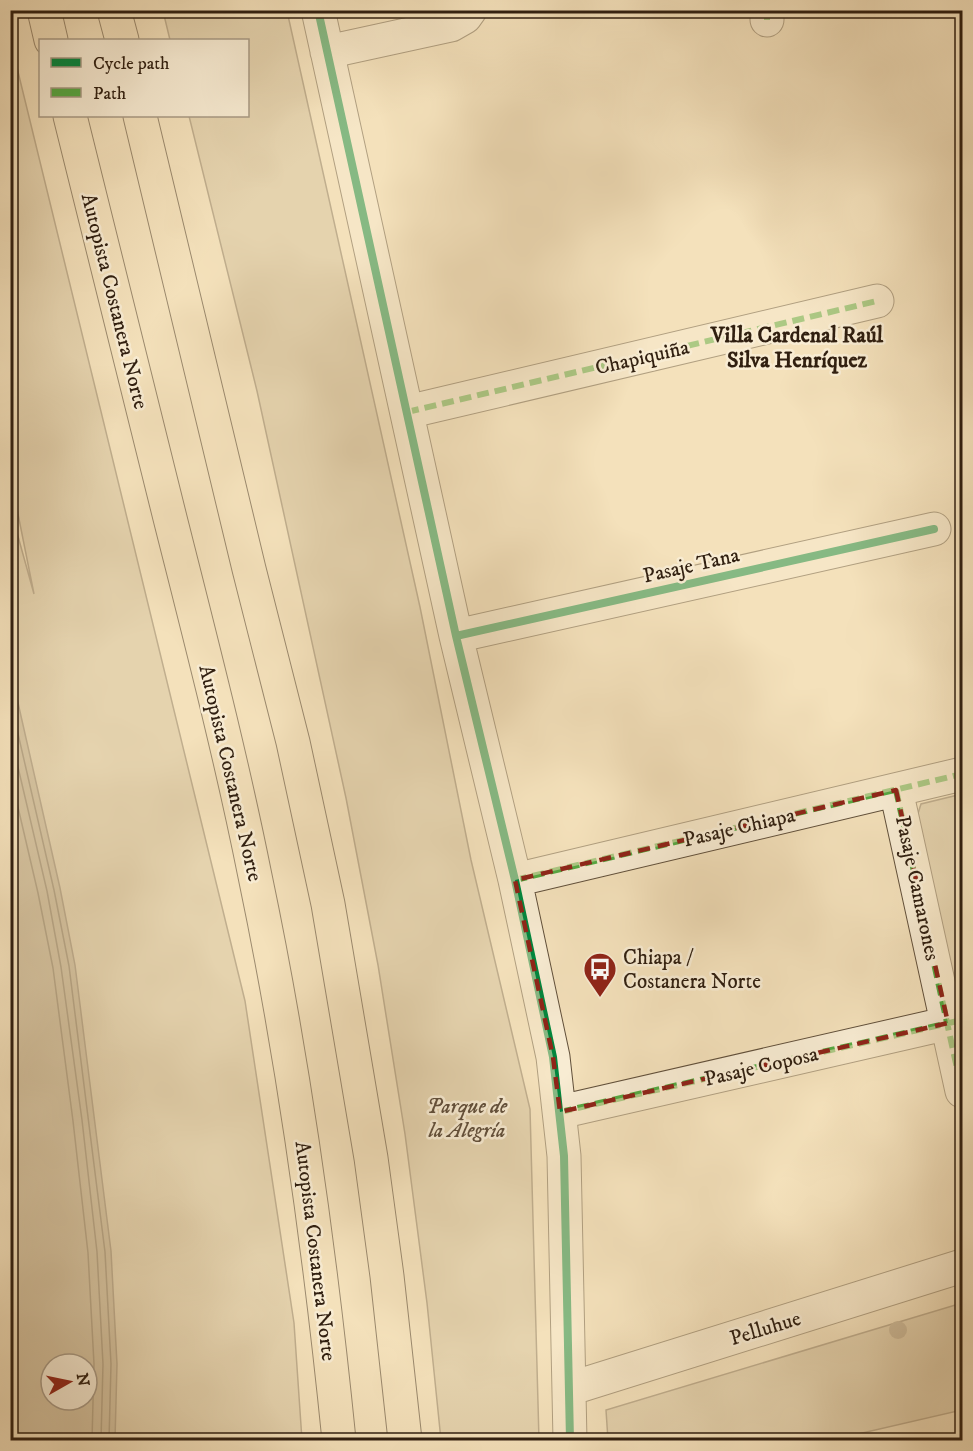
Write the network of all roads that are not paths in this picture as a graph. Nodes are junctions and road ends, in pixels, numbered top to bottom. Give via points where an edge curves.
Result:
1 (44, 10) edge
2 (114, 10) edge
3 (318, 10) edge
4 (470, 10) edge
5 (51, 39) edge
6 (122, 39) edge
7 (327, 52) junction
8 (70, 117) edge
9 (140, 117) edge
10 (877, 301) dead end
11 (406, 412) junction
12 (934, 529) dead end
13 (456, 636) junction
14 (963, 774) edge
15 (896, 790) junction
16 (515, 879) junction
17 (955, 1022) edge
18 (963, 1091) edge
19 (560, 1112) junction
20 (963, 1266) edge
21 (568, 1389) junction
22 (339, 1440) edge
23 (405, 1440) edge
24 (570, 1440) edge

1 - 5 highway
2 - 6 highway
3 - 7 street
4 - 7 street via 451,25
7 - 11 street
8 - 22 highway, Autopista Costanera Norte via 256,877 304,1155
9 - 23 highway via 293,742 328,904 371,1158
10 - 11 street, Chapiquiña
11 - 13 street
12 - 13 street, Pasaje Tana
13 - 16 street
14 - 15 street, Pasaje Chiapa
15 - 16 street, Pasaje Chiapa
15 - 17 street, Pasaje Camarones
16 - 19 street via 554,1057
17 - 18 street, Pasaje Camarones
17 - 19 street, Pasaje Coposa
19 - 21 street
20 - 21 street, Pelluhue
21 - 24 street

